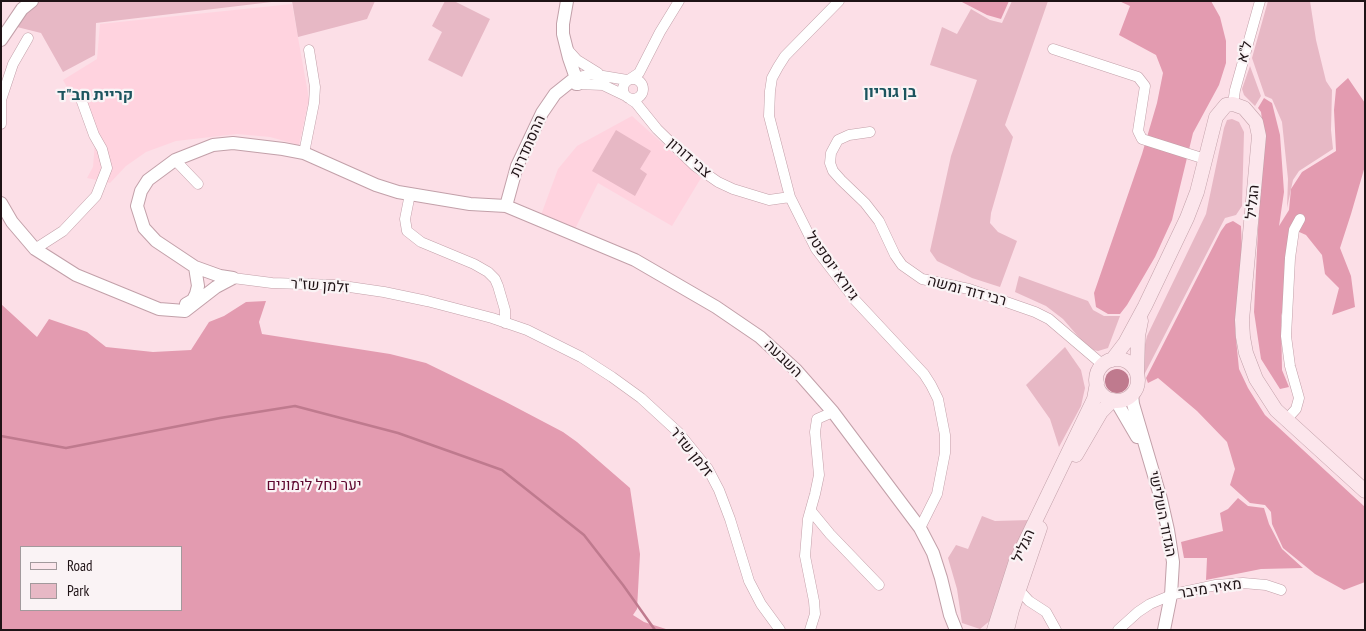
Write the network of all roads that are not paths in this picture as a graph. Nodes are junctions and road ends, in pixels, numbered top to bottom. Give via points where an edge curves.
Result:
1 (32, 1) edge
2 (567, 1) edge
3 (679, 1) edge
4 (839, 1) edge
5 (1260, 1) edge
6 (28, 38) dead end
7 (1, 40) edge
8 (566, 47) junction
9 (1053, 49) dead end
10 (309, 50) dead end
11 (601, 74) junction
12 (629, 80) junction
13 (577, 81) junction
14 (628, 97) junction
15 (81, 99) dead end
16 (1233, 104) junction
17 (1, 124) edge
18 (870, 132) dead end
19 (304, 153) junction
20 (1205, 159) junction
21 (176, 160) junction
22 (198, 184) dead end
23 (410, 194) junction
24 (790, 197) junction
25 (1, 203) edge
26 (506, 206) junction
27 (1300, 219) dead end
28 (35, 249) junction
29 (195, 267) junction
30 (233, 278) junction
31 (1145, 306) junction
32 (177, 310) junction
33 (505, 323) junction
34 (1108, 362) junction
35 (1137, 374) junction
36 (1097, 383) junction
37 (1132, 394) junction
38 (1114, 400) junction
39 (833, 412) junction
40 (1286, 420) junction
41 (1150, 459) junction
42 (1365, 491) edge
43 (811, 511) junction
44 (920, 528) junction
45 (879, 585) dead end
46 (1019, 590) junction
47 (1281, 590) dead end
48 (1171, 595) junction
49 (1012, 610) junction
50 (1046, 612) junction
51 (954, 626) edge
52 (780, 630) edge
53 (810, 630) edge
54 (965, 630) edge
55 (994, 630) edge
56 (1007, 630) edge
57 (1056, 630) edge
58 (1118, 630) edge
59 (1164, 630) edge

1 - 7 street via 22,9
2 - 8 street via 563,24
3 - 12 street via 639,73
4 - 24 street, גיורא יוספטל via 785,56 772,78 770,116
5 - 16 street, ל"א
6 - 17 street via 12,64 1,100
8 - 11 street via 578,60
8 - 13 street
9 - 20 street via 1138,77 1145,86 1138,131 1142,139
10 - 19 street via 315,88
11 - 12 street
11 - 13 street via 584,74
12 - 14 street via 623,89
12 - 14 street via 638,79 644,88 638,98
13 - 14 street via 603,85
13 - 26 street, ההסתדרות via 558,91 542,113 520,160
14 - 24 street, צבי דורון via 669,142 718,182 769,200
15 - 28 street via 107,168 96,196 63,231
16 - 20 main road via 1226,105 1216,117
16 - 40 main road, הגליל via 1244,108 1256,122 1259,136 1243,337 1256,379
18 - 34 street, רבי דוד ומשה via 838,140 830,162 833,171 879,221 902,265 922,279 969,289 1035,312
19 - 21 street, זלמן שז"ר via 265,146 213,144
19 - 23 street, זלמן שז"ר via 376,185
20 - 31 main road via 1188,218
21 - 22 street
21 - 29 street, זלמן שז"ר via 148,180 141,191 138,214 144,228 156,241
23 - 26 street, זלמן שז"ר
23 - 33 street via 405,219 407,231 421,242 488,272 498,286
24 - 44 street, גיורא יוספטל via 827,265 924,374 938,399 945,453 937,494
25 - 28 street
26 - 39 street, השבעה via 635,260 716,307 760,337 796,370
27 - 40 street via 1294,230 1290,258 1286,336 1299,398 1296,409
28 - 32 street via 76,275 142,303
29 - 30 street, זלמן שז"ר
29 - 32 street via 196,294 193,300
30 - 32 street via 185,311
30 - 33 street, זלמן שז"ר via 336,285 384,292
31 - 34 main road via 1125,343
31 - 35 main road via 1138,336
33 - 52 street, זלמן שז"ר via 527,330 589,362 641,398 678,432 708,469 719,490 749,581
34 - 35 main road via 1122,360
34 - 36 main road via 1099,370
35 - 37 main road via 1137,386
36 - 38 main road via 1103,395
36 - 55 main road, הגליל via 1094,399 1016,561
37 - 38 main road via 1128,398
37 - 41 street, הגדוד השלישי
38 - 41 street, הגדוד השלישי
38 - 46 main road, הגליל via 1101,412 1070,464 1041,524
39 - 43 street via 817,420 814,432 819,474
39 - 44 street, השבעה
40 - 42 main road, הגליל
41 - 48 street, הגדוד השלישי via 1173,562
43 - 45 street
43 - 53 street via 805,556 815,614
44 - 51 street, השבעה via 933,553
46 - 49 main road, הגליל
46 - 50 street
47 - 48 street, מאיר מיבר via 1243,583
48 - 58 street, מאיר מיבר via 1144,608
48 - 59 street, הגדוד השלישי
49 - 50 street via 1024,606
49 - 56 main road, הגליל
50 - 57 street
51 - 54 street, השבעה

